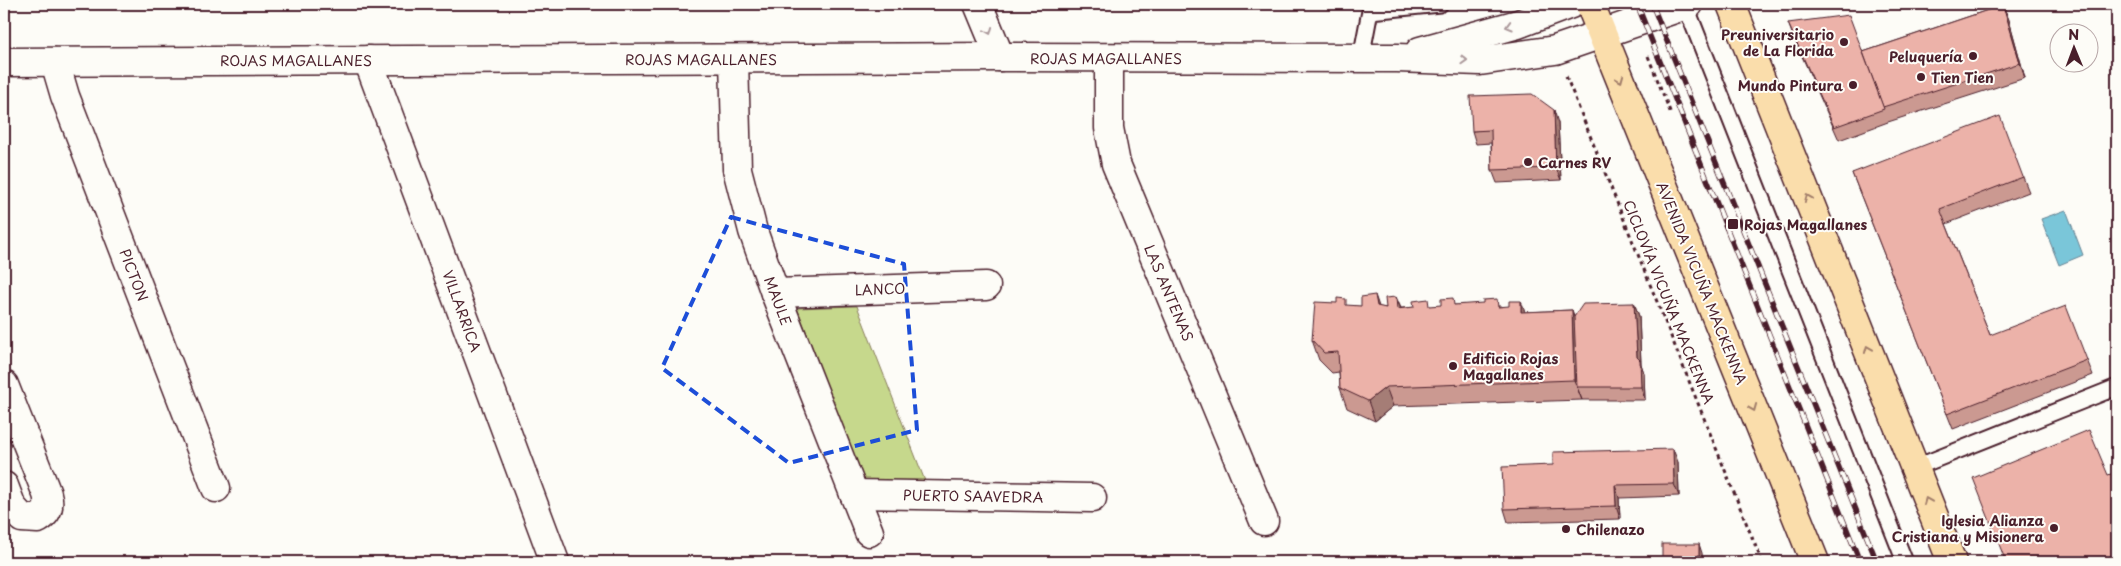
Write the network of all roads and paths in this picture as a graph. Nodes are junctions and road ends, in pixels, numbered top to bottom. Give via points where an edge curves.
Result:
1 (978, 4) edge
2 (1440, 4) edge
3 (1571, 4) edge
4 (1590, 4) edge
5 (1687, 4) edge
6 (1731, 4) edge
7 (1774, 4) edge
8 (1776, 10) dead end
9 (1602, 34) junction
10 (1555, 50) junction
11 (1648, 56) dead end
12 (1000, 58) junction
13 (1109, 58) junction
14 (1361, 58) junction
15 (1397, 58) junction
16 (734, 59) junction
17 (368, 60) junction
18 (4, 62) edge
19 (55, 62) junction
20 (1671, 114) dead end
21 (986, 286) dead end
22 (775, 293) junction
23 (4, 385) edge
24 (2117, 387) edge
25 (1914, 468) junction
26 (4, 486) edge
27 (216, 488) dead end
28 (854, 494) junction
29 (1092, 498) dead end
30 (1264, 521) dead end
31 (869, 532) dead end
32 (555, 562) edge
33 (1762, 562) edge
34 (1815, 562) edge
35 (1904, 562) edge
36 (1952, 562) edge

1 -> 12 street
2 - 14 lane via 1370,11
3 -> 15 street, ROJAS MAGALLANES via 1518,24
4 - 9 main road, AVENIDA VICUÑA MACKENNA
5 - 9 street, ROJAS MAGALLANES
5 - 35 lane
25 -> 6 main road
7 - 8 path
9 - 10 street, ROJAS MAGALLANES
9 -> 34 main road, AVENIDA VICUÑA MACKENNA
15 -> 10 street, ROJAS MAGALLANES via 1480,60
10 - 33 path, CICLOVÍA VICUÑA MACKENNA
11 - 20 path
12 - 13 street, ROJAS MAGALLANES
12 - 16 street, ROJAS MAGALLANES
13 - 14 street, ROJAS MAGALLANES
13 - 30 street, LAS ANTENAS via 1108,128 1116,164
14 - 15 street, ROJAS MAGALLANES
16 - 17 street, ROJAS MAGALLANES
16 - 22 street, MAULE via 737,169 753,231
17 - 19 street, ROJAS MAGALLANES
17 - 32 street, VILLARRICA
18 - 19 street, ROJAS MAGALLANES
19 - 27 street, PICTON via 65,96
21 - 22 street, LANCO
22 - 28 street, MAULE
23 - 26 street via 47,494 47,510 38,518 22,518 12,507
24 - 25 lane
36 -> 25 main road
28 - 29 street, PUERTO SAAVEDRA
28 - 31 street, MAULE

